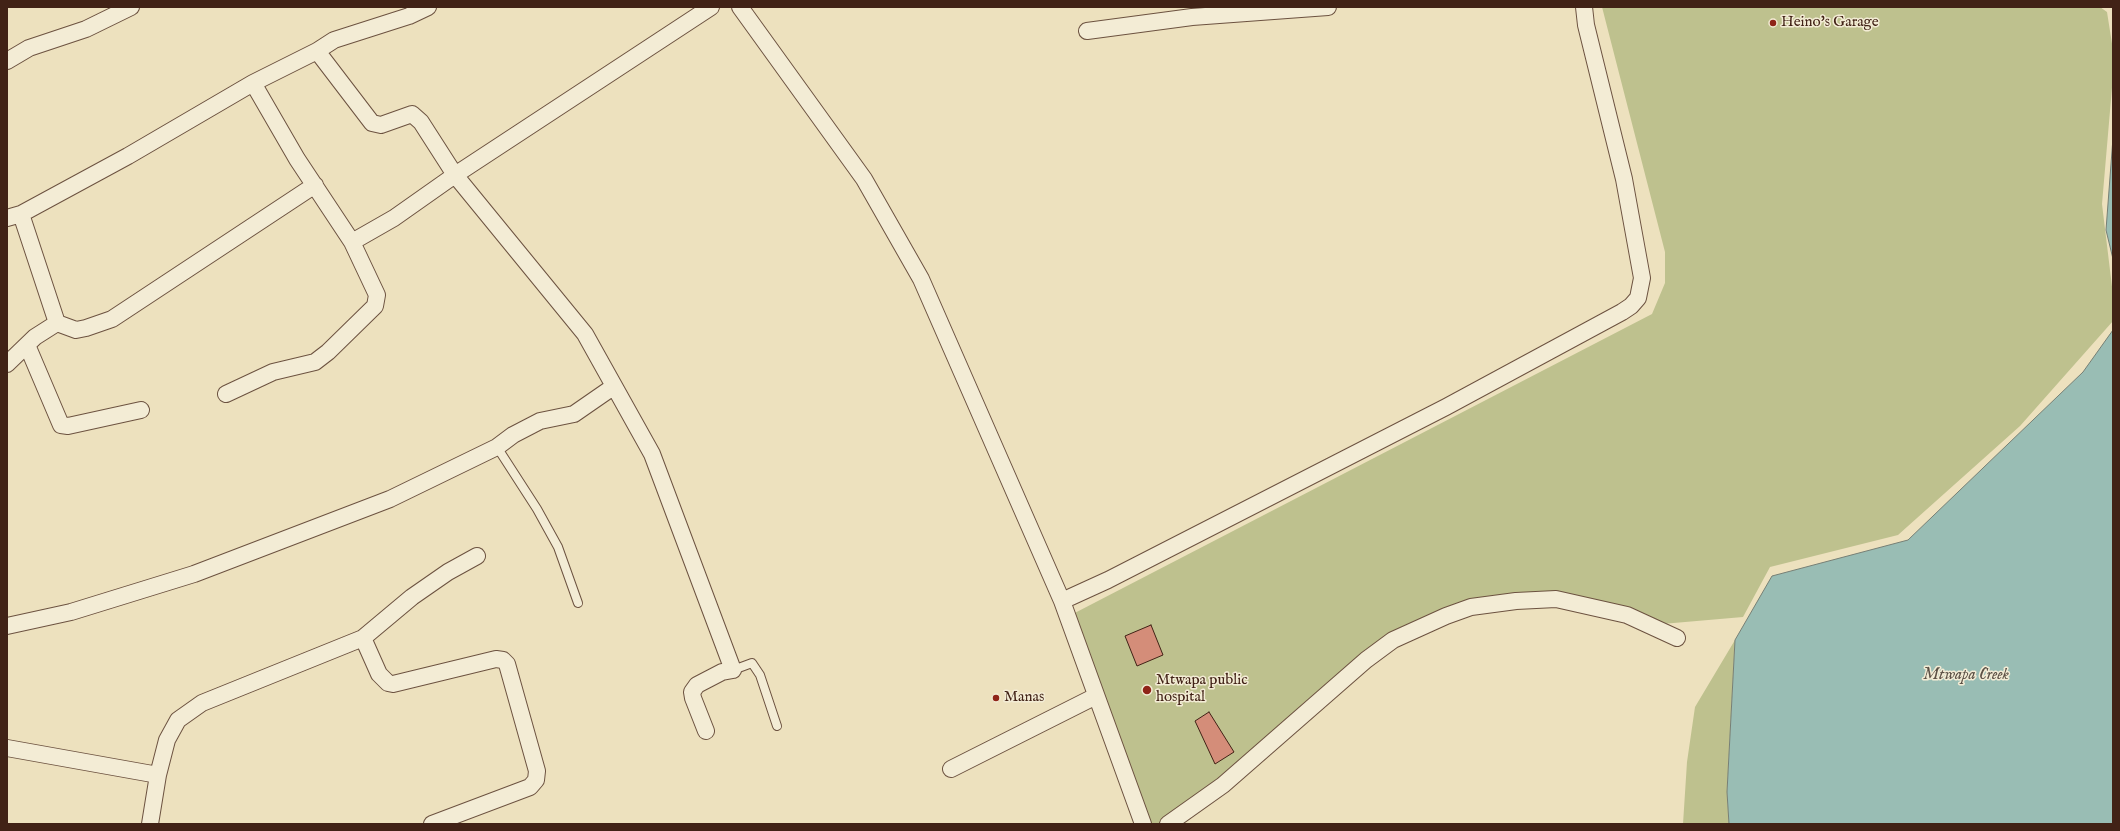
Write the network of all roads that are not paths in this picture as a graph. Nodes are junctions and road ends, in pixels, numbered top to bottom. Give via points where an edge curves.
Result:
1 (131, 7) edge
2 (428, 7) edge
3 (710, 7) edge
4 (1328, 7) edge
5 (1584, 7) edge
6 (744, 8) edge
7 (1192, 12) edge
8 (1088, 31) dead end
9 (317, 51) junction
10 (7, 61) edge
11 (253, 83) junction
12 (455, 175) junction
13 (315, 185) junction
14 (14, 216) edge
15 (352, 242) junction
16 (57, 323) junction
17 (27, 345) junction
18 (7, 364) edge
19 (614, 386) junction
20 (226, 394) dead end
21 (141, 410) dead end
22 (497, 446) junction
23 (477, 556) dead end
24 (1062, 601) junction
25 (578, 603) dead end
26 (7, 626) edge
27 (363, 638) junction
28 (1677, 638) dead end
29 (733, 670) junction
30 (1096, 696) junction
31 (777, 726) dead end
32 (706, 731) dead end
33 (7, 748) edge
34 (951, 769) dead end
35 (158, 775) junction
36 (150, 824) edge
37 (432, 824) edge
38 (1143, 824) edge
39 (1168, 824) edge

1 - 10 street via 86,28 29,48
2 - 9 street via 409,16 334,40
3 - 12 street
4 - 7 street
5 - 24 street via 1586,25 1624,179 1642,278 1639,294 1632,306 1446,407
6 - 24 street via 864,179 921,279
7 - 8 street
9 - 11 street
9 - 12 street via 372,123 381,125 412,114 421,122
11 - 13 street
11 - 14 street via 128,156
12 - 15 street via 394,218
12 - 19 street via 585,334
13 - 15 street
13 - 16 street via 112,319 76,330
14 - 16 street
15 - 20 street via 377,296 376,306 315,362 272,372
16 - 17 street
17 - 18 street
17 - 21 street via 61,425 68,426
19 - 22 street via 574,414 540,421
19 - 29 street via 652,454
22 - 25 lane via 558,547
22 - 26 street via 390,499 194,574 71,612
23 - 27 street via 412,597
24 - 30 street
27 - 35 street via 202,703 178,720 168,740
27 - 37 street via 379,674 388,683 393,684 496,659 504,660 510,674 537,771 536,780 530,787
28 - 39 street via 1627,615 1556,600 1516,601 1471,607 1446,616 1418,627 1366,660 1223,785
29 - 31 lane via 752,663 760,675
29 - 32 street via 722,672 697,685 692,692 692,698
30 - 34 street
30 - 38 street
33 - 35 street
35 - 36 street

